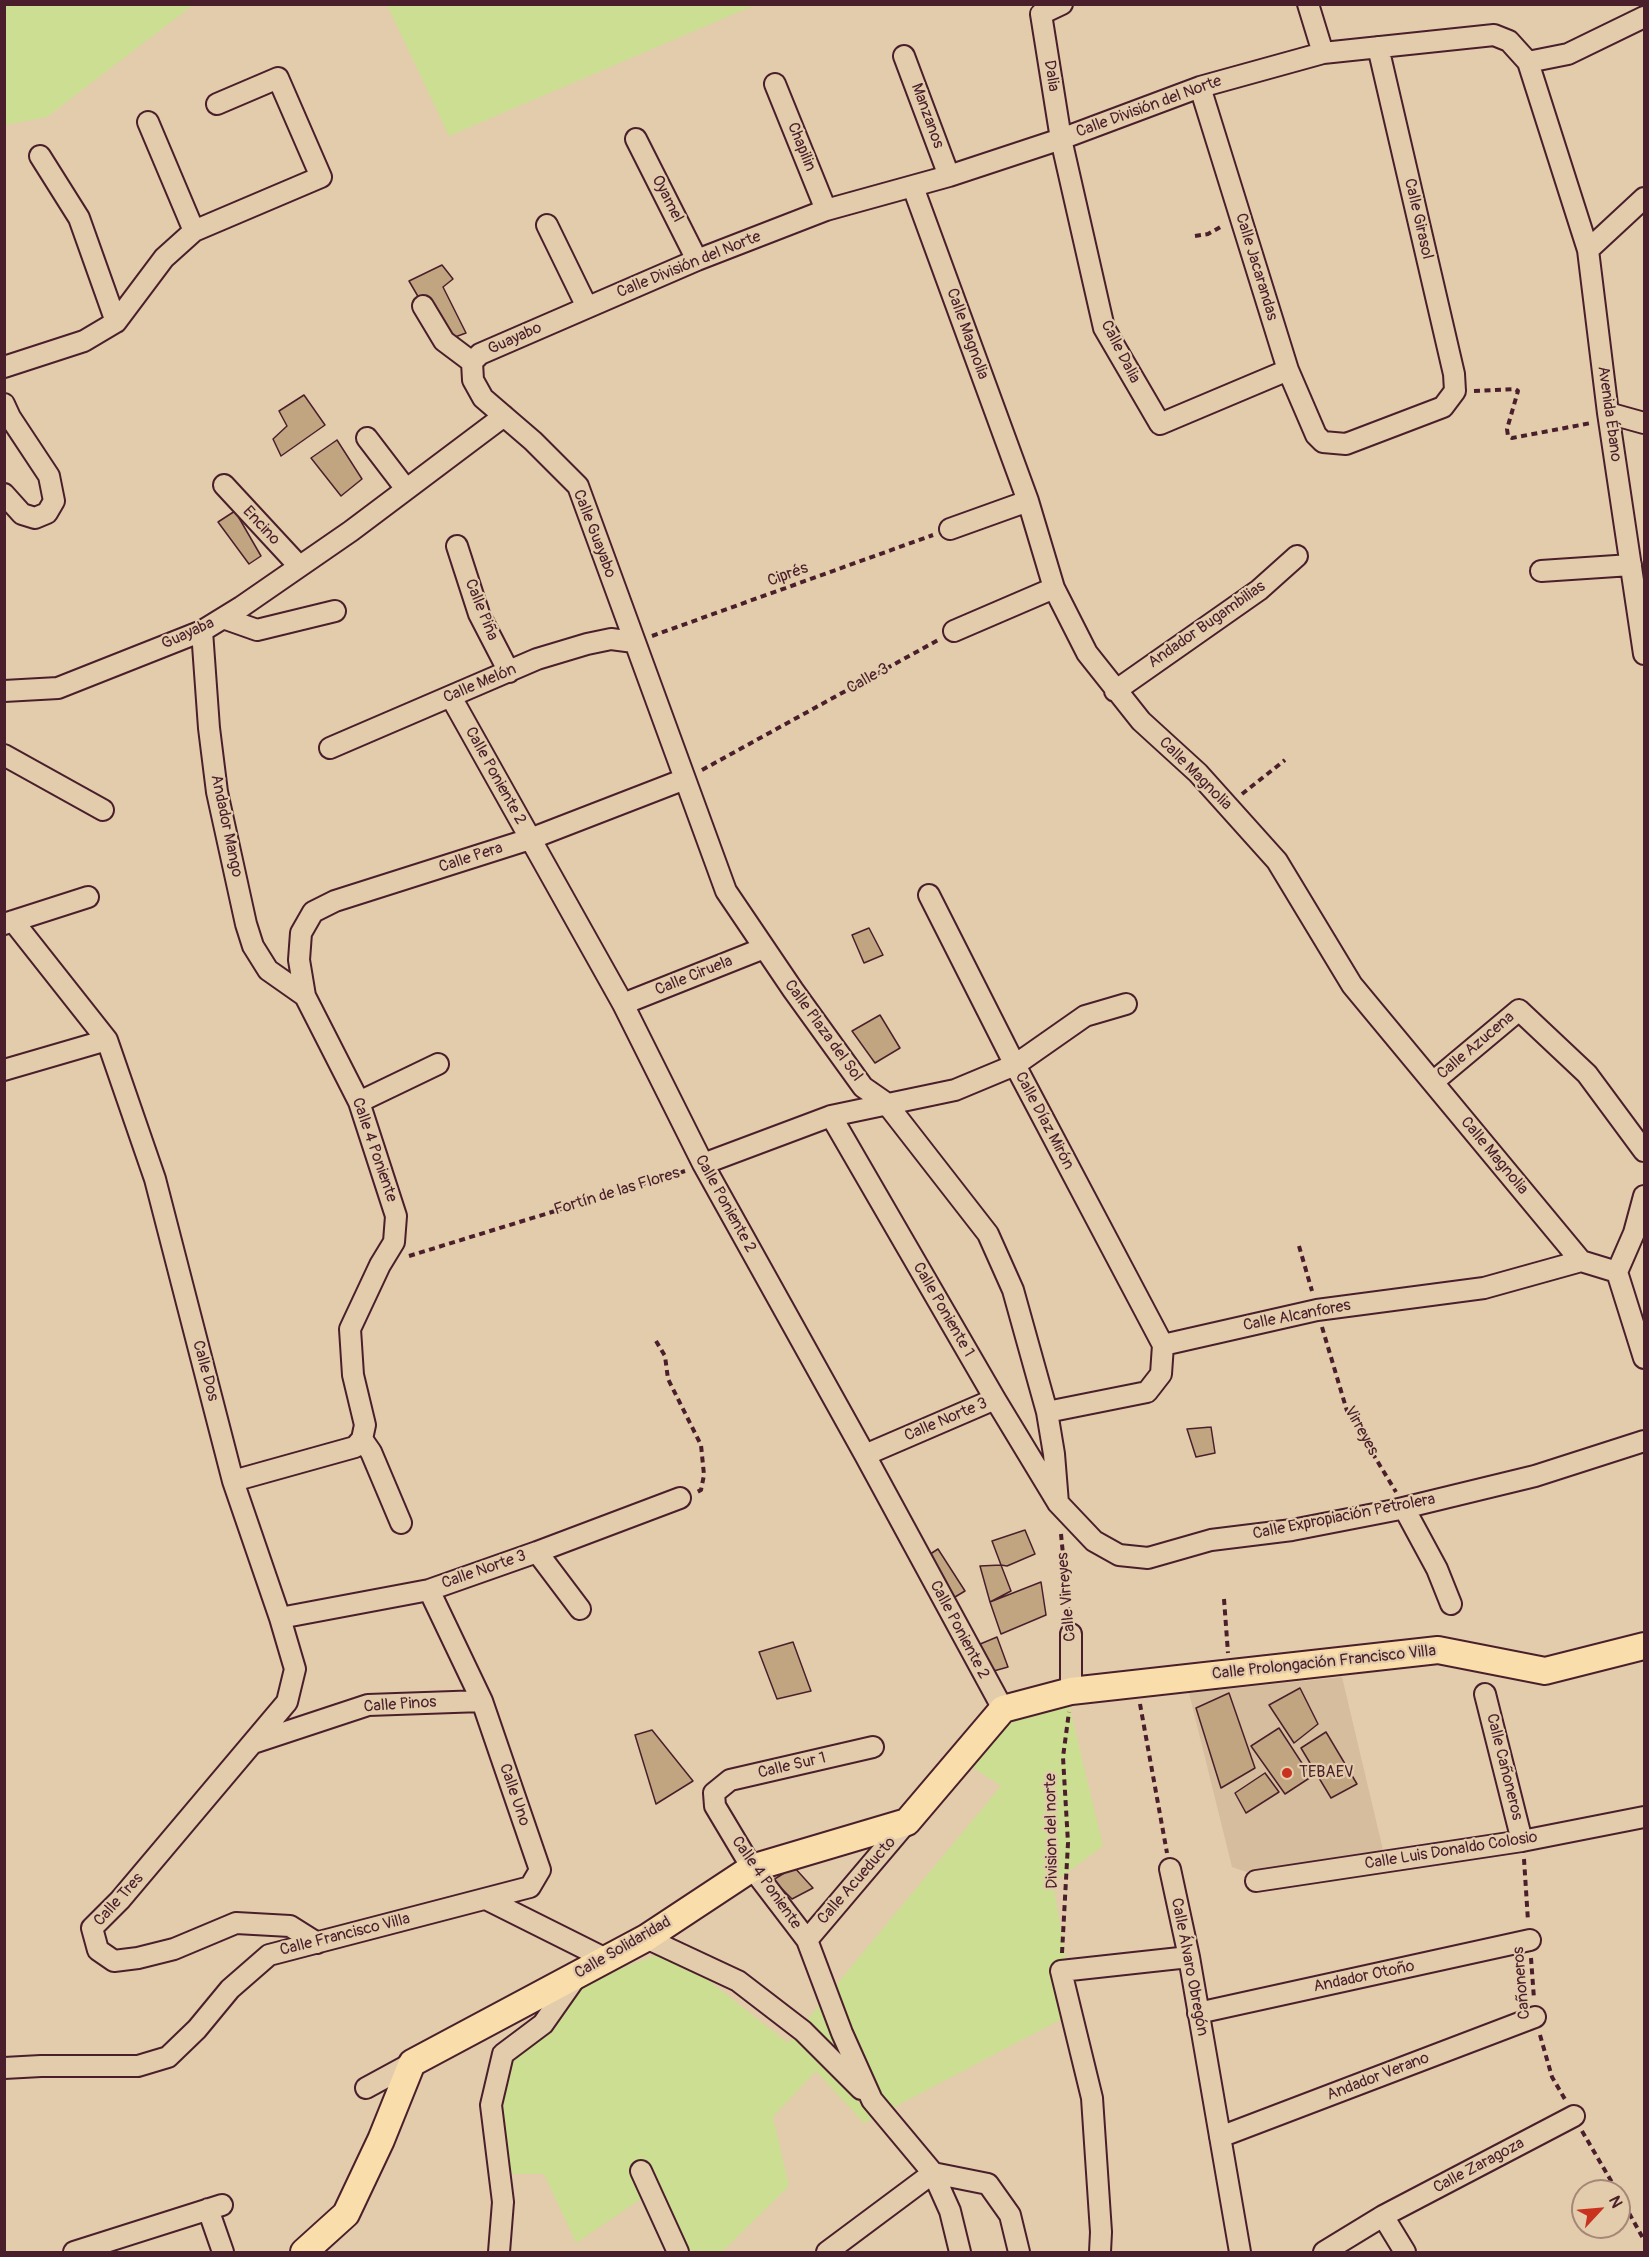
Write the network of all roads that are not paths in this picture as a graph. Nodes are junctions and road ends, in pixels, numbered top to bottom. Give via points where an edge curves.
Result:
1 (1062, 4) edge
2 (1308, 4) edge
3 (1644, 17) edge
4 (1378, 47) junction
5 (1323, 53) junction
6 (904, 56) dead end
7 (1528, 62) junction
8 (776, 84) dead end
9 (1200, 87) junction
10 (217, 104) dead end
11 (148, 122) dead end
12 (636, 138) dead end
13 (1061, 139) junction
14 (40, 156) dead end
15 (949, 176) junction
16 (913, 187) junction
17 (1644, 198) edge
18 (826, 210) junction
19 (547, 225) dead end
20 (194, 231) junction
21 (1588, 250) junction
22 (697, 260) junction
23 (423, 306) dead end
24 (587, 307) junction
25 (116, 322) junction
26 (7, 359) edge
27 (472, 362) junction
28 (1288, 370) junction
29 (4, 404) edge
30 (1608, 413) junction
31 (504, 416) junction
32 (1644, 423) edge
33 (367, 438) dead end
34 (1323, 442) joint
35 (224, 485) dead end
36 (406, 489) junction
37 (4, 494) edge
38 (1028, 501) junction
39 (950, 529) road end
40 (457, 546) dead end
41 (1297, 556) dead end
42 (1631, 565) junction
43 (299, 566) junction
44 (1541, 570) dead end
45 (1054, 588) junction
46 (336, 610) dead end
47 (223, 618) junction
48 (202, 631) junction
49 (954, 631) road end
50 (634, 642) junction
51 (1644, 654) edge
52 (509, 672) junction
53 (4, 691) edge
54 (1115, 691) junction
55 (451, 697) junction
56 (330, 748) dead end
57 (4, 755) edge
58 (685, 779) junction
59 (103, 810) dead end
60 (531, 839) junction
61 (929, 895) dead end
62 (88, 897) dead end
63 (9, 923) edge
64 (301, 933) joint
65 (764, 948) junction
66 (305, 996) junction
67 (623, 1004) junction
68 (1126, 1004) dead end
69 (107, 1040) junction
70 (438, 1064) dead end
71 (1015, 1065) junction
72 (4, 1070) edge
73 (1433, 1082) junction
74 (358, 1102) junction
75 (886, 1104) junction
76 (831, 1116) junction
77 (1644, 1151) edge
78 (703, 1164) junction
79 (1644, 1196) edge
80 (1581, 1261) junction
81 (1617, 1272) junction
82 (1163, 1345) junction
83 (1644, 1358) edge
84 (995, 1399) junction
85 (1047, 1412) junction
86 (362, 1439) junction
87 (1644, 1441) edge
88 (865, 1455) junction
89 (233, 1481) junction
90 (680, 1498) road end
91 (1058, 1503) junction
92 (1404, 1508) junction
93 (401, 1523) dead end
94 (537, 1552) junction
95 (429, 1590) junction
96 (1452, 1604) dead end
97 (580, 1609) dead end
98 (280, 1618) junction
99 (1071, 1634) road end
100 (1644, 1646) edge
101 (1071, 1691) junction
102 (1485, 1694) dead end
103 (482, 1701) junction
104 (287, 1702) joint
105 (1003, 1709) junction
106 (253, 1743) junction
107 (873, 1747) dead end
108 (714, 1793) joint
109 (1644, 1817) edge
110 (907, 1822) junction
111 (1522, 1841) junction
112 (752, 1868) junction
113 (1170, 1869) road end
114 (1256, 1881) dead end
115 (530, 1887) joint
116 (486, 1899) junction
117 (645, 1938) junction
118 (807, 1940) junction
119 (1530, 1940) road end
120 (317, 1943) junction
121 (1188, 1957) junction
122 (606, 1959) junction
123 (578, 1975) junction
124 (1198, 2013) junction
125 (1535, 2017) road end
126 (412, 2063) junction
127 (4, 2068) edge
128 (366, 2088) dead end
129 (872, 2100) junction
130 (1574, 2116) road end
131 (1220, 2137) junction
132 (641, 2171) dead end
133 (933, 2173) junction
134 (1383, 2216) junction
135 (74, 2253) edge
136 (223, 2253) edge
137 (304, 2253) edge
138 (499, 2253) edge
139 (678, 2253) edge
140 (826, 2253) edge
141 (960, 2253) edge
142 (1019, 2253) edge
143 (1100, 2253) edge
144 (1240, 2253) edge
145 (1324, 2253) edge
146 (1405, 2253) edge

1 - 13 street, Dalia via 1041,14
2 - 5 street
3 - 7 street via 1568,54
4 - 5 street, Calle División del Norte
4 - 7 street, Calle División del Norte via 1494,35 1509,41
4 - 34 street, Calle Girasol via 1455,391 1443,407 1346,444
5 - 9 street, Calle División del Norte
6 - 15 street, Manzanos
7 - 21 street, Calle División del Norte
8 - 18 street, Chapilin
9 - 13 street, Calle División del Norte
9 - 28 street, Calle Jacarandas
10 - 20 street via 278,78 321,177
11 - 20 street
12 - 22 street, Oyamel
13 - 15 street, Calle División del Norte
13 - 28 street, Calle Dalia via 1104,328 1160,424
14 - 25 street via 79,218
15 - 16 street, Calle División del Norte
16 - 18 street, Calle División del Norte
16 - 38 street, Calle Magnolia
17 - 21 street
18 - 22 street, Calle División del Norte
19 - 24 street
20 - 25 street via 164,258
21 - 30 street, Avenida Ébano
22 - 24 street, Calle División del Norte
23 - 27 street via 444,341
24 - 27 street, Guayabo via 480,354
25 - 26 street via 84,341
27 - 31 street, Guayabo via 473,380 483,398
28 - 34 street, Calle Jacarandas via 1316,435
29 - 37 street via 49,476 54,501 47,513 35,518 22,514
30 - 32 street
30 - 42 street, Avenida Ébano
31 - 36 street, Guayaba
31 - 50 street, Calle Guayabo via 578,486
33 - 36 street
35 - 43 street, Encino
36 - 43 street, Guayaba
38 - 39 street
38 - 45 street, Calle Magnolia
40 - 52 street, Calle Piña via 479,614
41 - 54 street, Andador Bugambilias via 1259,590
42 - 44 street
42 - 51 street, Avenida Ébano
43 - 47 street, Guayaba
45 - 49 street
45 - 54 street, Calle Magnolia via 1087,653
46 - 47 street via 257,630
47 - 48 street, Guayaba
48 - 53 street, Guayaba via 58,687
48 - 66 street, Andador Mango via 208,728 217,792 246,924 268,970
50 - 52 street, Calle Melón via 611,639 586,644
50 - 58 street, Calle Plaza del Sol
52 - 55 street, Calle Melón
54 - 73 street, Calle Magnolia via 1141,721 1198,773 1277,861 1352,985
55 - 56 street, Calle Melón
55 - 60 street, Calle Poniente 2
57 - 59 street
58 - 60 street, Calle Pera
58 - 65 street, Calle Plaza del Sol via 726,891
60 - 64 street, Calle Pera via 335,901 313,912
60 - 67 street, Calle Poniente 2
61 - 71 street, Calle Díaz Mirón
62 - 63 street
63 - 69 street
64 - 66 street, Calle 4 Poniente via 299,960
65 - 67 street, Calle Ciruela
65 - 75 street, Calle Plaza del Sol via 863,1087
66 - 74 street, Calle 4 Poniente
67 - 78 street, Calle Poniente 2
68 - 71 street via 1085,1016
69 - 72 street
69 - 89 street, Calle Dos via 155,1179
70 - 74 street
71 - 75 street via 955,1090
71 - 82 street, Calle Díaz Mirón
73 - 77 street, Calle Azucena via 1519,1010 1587,1074
73 - 80 street, Calle Magnolia
74 - 86 street, Calle 4 Poniente via 396,1216 394,1242 350,1329 353,1375 364,1425
75 - 76 street
75 - 85 street, Calle Plaza del Sol via 988,1234 1013,1290
76 - 78 street
76 - 84 street, Calle Poniente 1
78 - 88 street, Calle Poniente 2
79 - 81 street
80 - 81 street
80 - 82 street, Calle Alcanfores via 1484,1288 1317,1310
81 - 83 street
82 - 85 street via 1161,1374 1147,1392
84 - 88 street, Calle Norte 3
84 - 91 street, Calle Poniente 1
85 - 91 street, Calle Plaza del Sol
86 - 89 street via 355,1447
86 - 93 street
87 - 92 street, Calle Expropiación Petrolera via 1534,1476
88 - 105 street, Calle Poniente 2
89 - 98 street, Calle Dos
90 - 94 street, Calle Norte 3
91 - 92 street, Calle Expropiación Petrolera via 1094,1541 1119,1555 1148,1558 1211,1540 1292,1530
92 - 96 street
94 - 95 street, Calle Norte 3
94 - 97 street
95 - 98 street, Calle Norte 3
95 - 103 street, Calle Uno
98 - 104 street, Calle Dos via 295,1669
99 - 101 street, Calle Virreyes
100 - 101 main road, Calle Prolongación Francisco Villa via 1545,1671 1438,1650
101 - 105 main road, Calle Prolongación Francisco Villa
102 - 111 street, Calle Cañoneros
103 - 106 street, Calle Pinos via 368,1705
103 - 115 street, Calle Uno via 540,1870
104 - 106 street, Calle Tres
105 - 110 main road
106 - 120 street, Calle Tres via 92,1928 98,1950 114,1961 138,1958 236,1923 290,1926
107 - 108 street, Calle Sur 1 via 730,1780
108 - 112 street, Calle 4 Poniente via 715,1806
109 - 111 street, Calle Luis Donaldo Colosio
110 - 112 main road, Calle Solidaridad
110 - 118 street, Calle Acueducto
111 - 114 street, Calle Luis Donaldo Colosio
112 - 117 main road, Calle Solidaridad
112 - 118 street, Calle 4 Poniente
113 - 121 street, Calle Álvaro Obregón
115 - 116 street, Calle Francisco Villa
116 - 120 street, Calle Francisco Villa
116 - 122 street
117 - 122 main road, Calle Solidaridad
117 - 129 street via 738,1981 803,2031
118 - 129 street
119 - 124 street, Andador Otoño
120 - 127 street, Calle Francisco Villa via 269,1954 230,1989 168,2057 138,2066
121 - 124 street, Calle Álvaro Obregón
121 - 143 street via 1061,1971 1092,2098
122 - 123 main road, Calle Solidaridad
123 - 126 main road, Calle Solidaridad
123 - 138 street via 543,2024 503,2054 491,2105 503,2202
124 - 131 street, Calle Álvaro Obregón
125 - 131 street, Andador Verano
126 - 128 street
126 - 137 main road via 346,2214
129 - 133 street
130 - 134 street, Calle Zaragoza
131 - 144 street, Calle Álvaro Obregón
132 - 139 street
133 - 140 street
133 - 141 street via 950,2211
133 - 142 street via 988,2184 1010,2215
134 - 145 street, Calle Zaragoza
134 - 146 street
135 - 136 street via 215,2207

